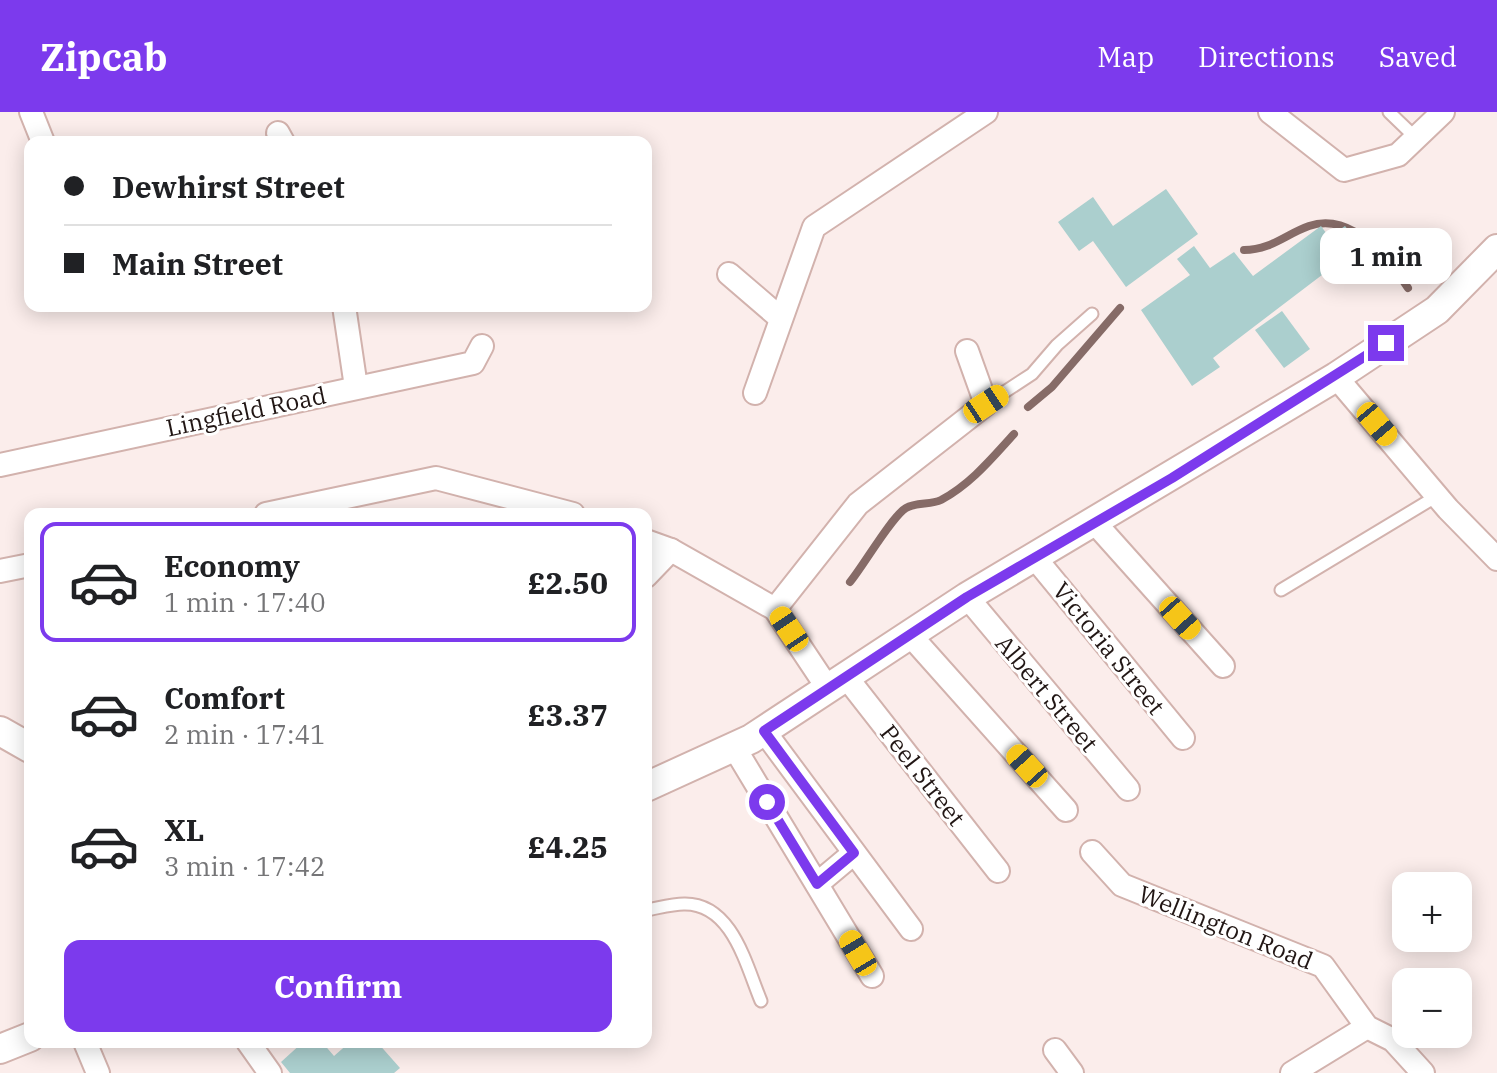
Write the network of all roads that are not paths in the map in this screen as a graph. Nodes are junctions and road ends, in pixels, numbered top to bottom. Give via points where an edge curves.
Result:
1 (31, 112) edge
2 (986, 112) edge
3 (1270, 112) edge
4 (1389, 112) edge
5 (1443, 112) edge
6 (41, 136) edge
7 (1416, 138) junction
8 (1495, 253) edge
9 (729, 274) dead end
10 (345, 312) edge
11 (1092, 314) dead end
12 (779, 317) junction
13 (482, 346) dead end
14 (967, 351) dead end
15 (1336, 377) junction
16 (356, 387) junction
17 (755, 393) dead end
18 (986, 404) junction
19 (0, 465) edge
20 (1437, 496) junction
21 (294, 508) edge
22 (550, 508) edge
23 (1095, 523) junction
24 (652, 543) edge
25 (671, 550) junction
26 (1035, 558) junction
27 (1497, 559) edge
28 (24, 566) edge
29 (652, 570) edge
30 (0, 571) edge
31 (1281, 590) dead end
32 (967, 597) junction
33 (775, 609) junction
34 (910, 635) junction
35 (1223, 666) dead end
36 (838, 684) junction
37 (0, 731) edge
38 (764, 731) junction
39 (1183, 738) dead end
40 (24, 745) edge
41 (734, 747) junction
42 (652, 784) edge
43 (1128, 789) dead end
44 (1066, 810) dead end
45 (1092, 852) dead end
46 (854, 853) junction
47 (998, 871) dead end
48 (817, 884) junction
49 (652, 909) edge
50 (911, 929) dead end
51 (872, 976) dead end
52 (761, 1001) dead end
53 (1367, 1027) junction
54 (24, 1039) edge
55 (88, 1048) edge
56 (252, 1048) edge
57 (0, 1049) edge
58 (1055, 1050) dead end
59 (98, 1073) edge
60 (270, 1073) edge
61 (1072, 1073) edge
62 (1292, 1073) edge
63 (1423, 1073) edge

1 - 6 street
2 - 12 street via 814,227
3 - 7 street via 1344,170 1398,155
4 - 7 lane
5 - 7 street
8 - 15 street via 1437,310
9 - 12 street
10 - 16 street
11 - 18 lane via 1032,374
12 - 17 street
13 - 16 street, Lingfield Road via 473,363
14 - 18 street
15 - 20 street
15 - 23 street
16 - 19 street, Lingfield Road
18 - 33 street via 858,504
20 - 27 street
20 - 31 lane
21 - 22 street via 436,478
23 - 26 street
23 - 35 street
24 - 25 street
25 - 29 street
25 - 33 street
26 - 32 street
26 - 39 street, Victoria Street
28 - 30 street
32 - 34 street
32 - 43 street, Albert Street
33 - 36 street
34 - 36 street
34 - 44 street
36 - 38 street
36 - 47 street, Peel Street
37 - 40 street
38 - 41 street
38 - 46 street
41 - 42 street
41 - 48 street
45 - 53 street, Wellington Road via 1122,885 1323,966
46 - 48 street
46 - 50 street
48 - 51 street
49 - 52 lane via 685,904 711,909 731,932
53 - 62 street
53 - 63 street, Wellington Road via 1393,1040
54 - 57 street
55 - 59 street
56 - 60 street
58 - 61 street

